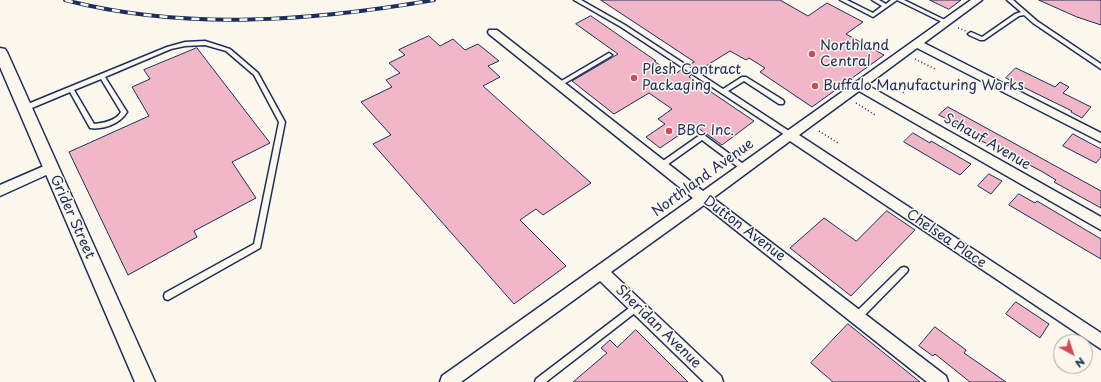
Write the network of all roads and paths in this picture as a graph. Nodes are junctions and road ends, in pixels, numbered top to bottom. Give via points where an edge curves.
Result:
1 (577, 0) edge
2 (844, 0) edge
3 (875, 0) edge
4 (894, 0) edge
5 (900, 0) edge
6 (977, 0) edge
7 (1010, 0) edge
8 (886, 6) junction
9 (1026, 13) junction
10 (946, 22) junction
11 (493, 32) dead end
12 (971, 34) dead end
13 (917, 44) junction
14 (0, 52) edge
15 (609, 55) dead end
16 (915, 59) dead end
17 (1101, 67) edge
18 (935, 70) dead end
19 (102, 76) junction
20 (885, 81) dead end
21 (560, 84) junction
22 (858, 85) junction
23 (71, 89) junction
24 (724, 91) junction
25 (904, 93) dead end
26 (781, 102) dead end
27 (856, 103) dead end
28 (25, 108) junction
29 (875, 115) dead end
30 (819, 131) dead end
31 (790, 135) junction
32 (1101, 138) edge
33 (838, 143) dead end
34 (662, 164) junction
35 (51, 168) junction
36 (744, 168) junction
37 (0, 191) edge
38 (703, 198) junction
39 (1101, 224) edge
40 (904, 270) dead end
41 (601, 272) junction
42 (168, 296) dead end
43 (637, 306) junction
44 (857, 317) junction
45 (1101, 342) edge
46 (456, 380) edge
47 (144, 382) edge
48 (539, 382) edge
49 (715, 382) edge
50 (940, 382) edge

1 - 24 lane via 623,26
2 - 8 lane via 873,15
3 - 8 lane
4 - 8 lane
5 - 10 lane
6 - 10 street, Northland Avenue
7 - 9 lane
9 - 12 lane via 1017,15 982,39
9 - 17 lane via 1035,22
10 - 13 street, Northland Avenue
11 - 21 street, Dutton Avenue
13 - 22 street, Northland Avenue
13 - 32 street
14 - 28 street, Grider Street
15 - 21 lane
16 - 18 path
19 - 23 lane
19 - 23 lane via 124,112 122,117 105,125 92,126
19 - 42 lane via 169,48 205,43 228,50 256,74 282,122 256,246
20 - 25 path
21 - 34 street, Dutton Avenue
22 - 31 street, Northland Avenue
22 - 39 street, Schauf Avenue
23 - 28 lane
24 - 26 lane via 744,78
24 - 31 lane
27 - 29 path
28 - 35 street, Grider Street
30 - 33 path
31 - 36 street, Northland Avenue
31 - 45 street, Chelsea Place
34 - 36 lane via 702,137
34 - 38 street, Dutton Avenue
35 - 37 street
35 - 47 street, Grider Street
36 - 38 street, Northland Avenue
38 - 41 street, Northland Avenue
38 - 44 street, Dutton Avenue
40 - 44 lane
41 - 43 street, Sheridan Avenue
41 - 46 street, Northland Avenue
43 - 48 lane
43 - 49 street, Sheridan Avenue
44 - 50 street, Dutton Avenue

